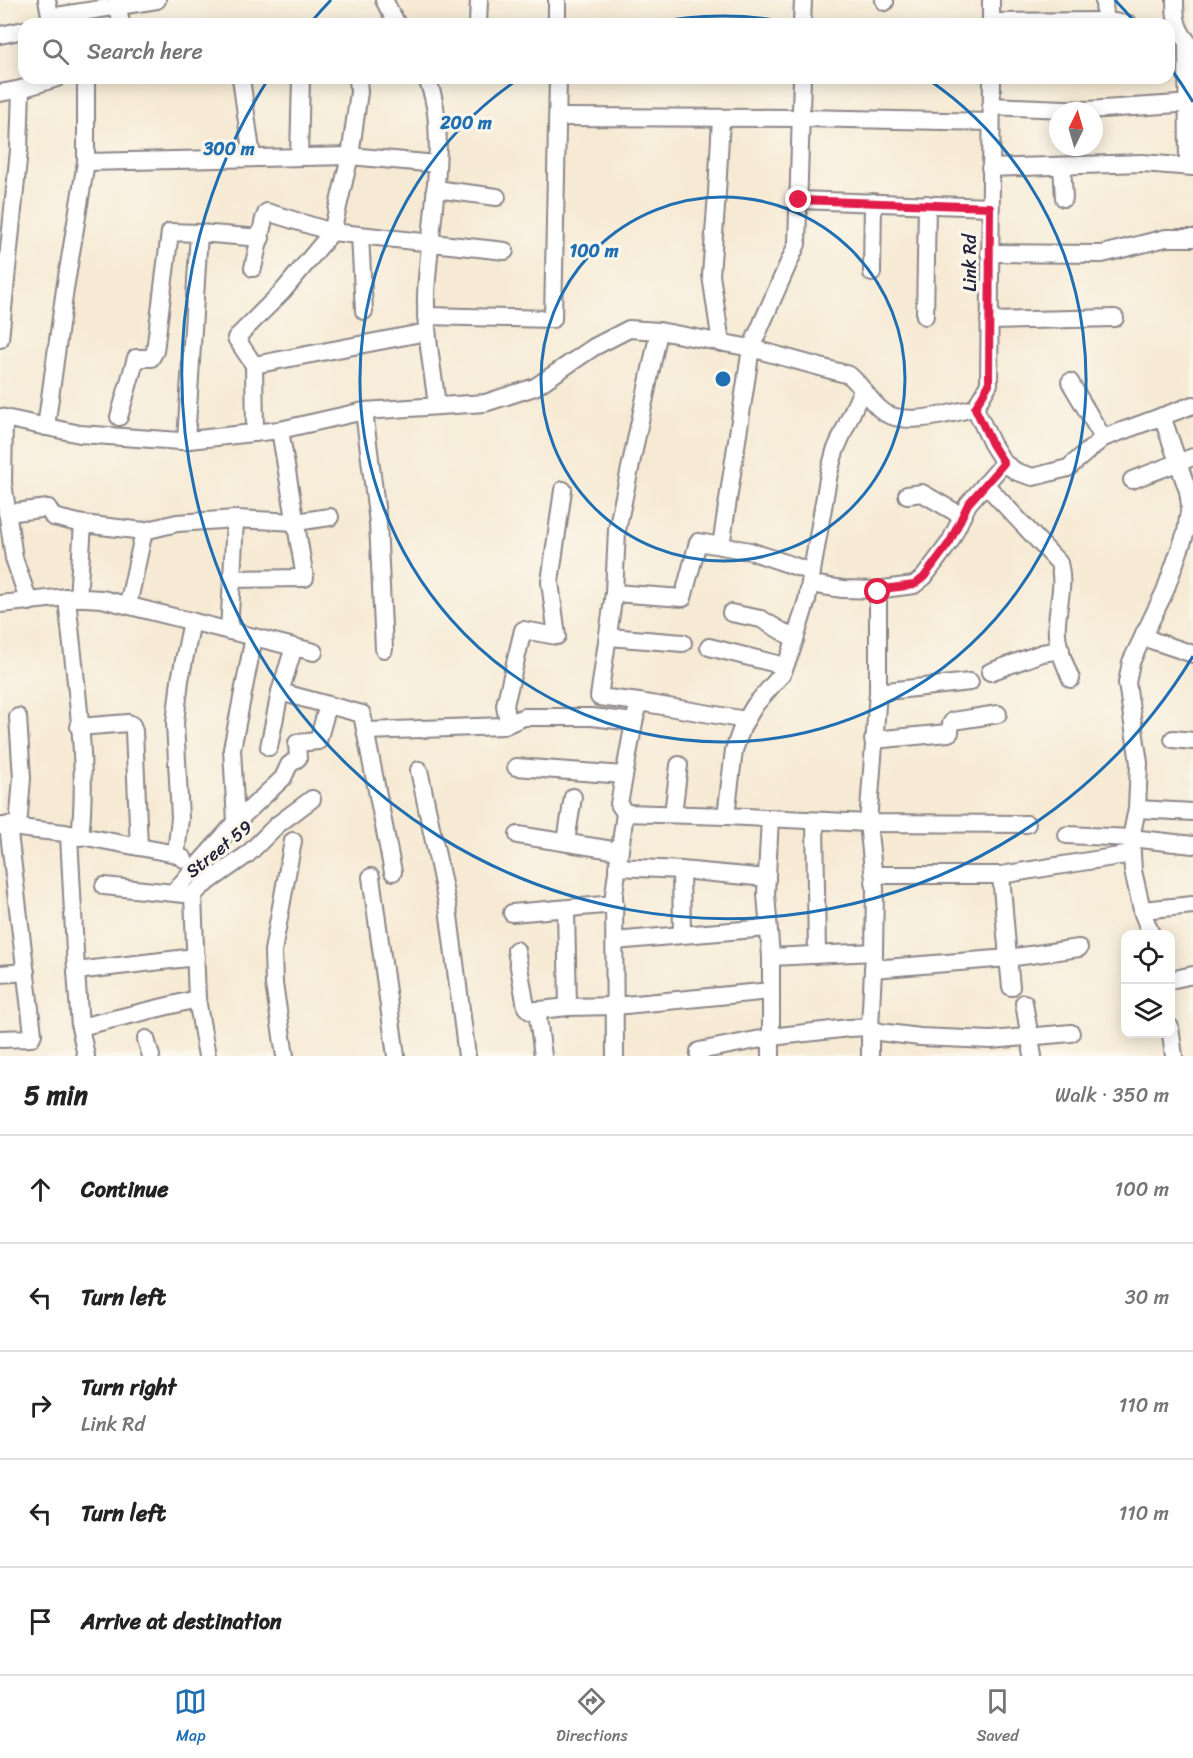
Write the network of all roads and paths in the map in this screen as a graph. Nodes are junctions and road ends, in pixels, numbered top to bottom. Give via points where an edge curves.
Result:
1 (47, 0) edge
2 (157, 0) edge
3 (384, 0) edge
4 (480, 0) edge
5 (557, 0) edge
6 (803, 0) edge
7 (991, 0) edge
8 (1104, 0) edge
9 (1175, 0) edge
10 (117, 3) edge
11 (50, 18) edge
12 (62, 18) edge
13 (120, 18) edge
14 (394, 18) edge
15 (478, 18) edge
16 (557, 18) edge
17 (802, 18) edge
18 (991, 18) edge
19 (1105, 18) edge
20 (18, 31) edge
21 (0, 34) edge
22 (1175, 37) edge
23 (1190, 41) edge
24 (37, 84) edge
25 (86, 84) edge
26 (242, 84) edge
27 (301, 84) edge
28 (358, 84) edge
29 (430, 84) edge
30 (558, 84) edge
31 (802, 84) edge
32 (992, 84) edge
33 (21, 89) junction
34 (0, 93) edge
35 (1191, 103) edge
36 (991, 114) junction
37 (558, 117) junction
38 (720, 118) junction
39 (801, 118) junction
40 (350, 156) junction
41 (299, 157) junction
42 (252, 158) junction
43 (86, 162) junction
44 (437, 164) junction
45 (1062, 166) junction
46 (1190, 166) edge
47 (990, 168) junction
48 (435, 189) junction
49 (497, 197) dead end
50 (1064, 198) dead end
51 (799, 200) junction
52 (873, 202) junction
53 (927, 204) junction
54 (990, 207) junction
55 (332, 232) junction
56 (199, 233) junction
57 (360, 235) junction
58 (261, 238) junction
59 (1193, 238) edge
60 (429, 243) junction
61 (505, 251) dead end
62 (989, 253) junction
63 (253, 268) dead end
64 (872, 273) dead end
65 (364, 311) dead end
66 (925, 316) dead end
67 (1115, 318) dead end
68 (989, 321) junction
69 (426, 324) junction
70 (659, 331) junction
71 (0, 339) edge
72 (721, 343) junction
73 (751, 348) junction
74 (254, 365) junction
75 (1070, 382) dead end
76 (862, 390) junction
77 (1193, 405) edge
78 (437, 406) junction
79 (975, 408) junction
80 (364, 411) junction
81 (1162, 416) junction
82 (119, 417) dead end
83 (2, 418) edge
84 (46, 427) junction
85 (280, 430) junction
86 (255, 433) junction
87 (1103, 438) junction
88 (186, 441) junction
89 (1186, 459) edge
90 (1004, 463) junction
91 (1132, 480) dead end
92 (985, 484) junction
93 (563, 490) dead end
94 (908, 495) dead end
95 (7, 513) junction
96 (962, 516) junction
97 (330, 517) dead end
98 (235, 519) junction
99 (296, 522) junction
100 (83, 524) junction
101 (144, 531) junction
102 (721, 546) junction
103 (811, 578) junction
104 (232, 579) junction
105 (880, 590) junction
106 (614, 593) junction
107 (72, 598) junction
108 (29, 602) junction
109 (0, 604) edge
110 (128, 605) junction
111 (731, 614) dead end
112 (192, 621) junction
113 (229, 631) junction
114 (1144, 633) junction
115 (609, 636) junction
116 (254, 637) junction
117 (795, 639) junction
118 (682, 643) dead end
119 (294, 647) junction
120 (710, 647) dead end
121 (384, 649) dead end
122 (1061, 650) junction
123 (314, 652) dead end
124 (1193, 654) edge
125 (785, 666) junction
126 (990, 672) dead end
127 (1071, 679) dead end
128 (970, 682) dead end
129 (280, 692) junction
130 (878, 692) junction
131 (639, 702) junction
132 (328, 705) junction
133 (998, 714) dead end
134 (18, 717) dead end
135 (746, 720) junction
136 (634, 722) junction
137 (508, 723) junction
138 (79, 727) junction
139 (367, 730) junction
140 (1173, 739) dead end
141 (873, 740) junction
142 (1193, 741) edge
143 (269, 747) dead end
144 (679, 765) dead end
145 (516, 767) dead end
146 (419, 770) dead end
147 (624, 775) junction
148 (573, 797) dead end
149 (312, 800) dead end
150 (1137, 809) junction
151 (625, 813) junction
152 (1193, 813) edge
153 (673, 814) junction
154 (726, 816) junction
155 (770, 818) junction
156 (815, 820) junction
157 (236, 822) junction
158 (868, 823) junction
159 (1027, 824) dead end
160 (9, 826) edge
161 (518, 834) dead end
162 (1067, 835) dead end
163 (74, 836) junction
164 (293, 841) dead end
165 (566, 841) junction
166 (1193, 845) edge
167 (1132, 846) junction
168 (138, 847) junction
169 (177, 854) junction
170 (618, 859) junction
171 (196, 867) junction
172 (681, 870) junction
173 (393, 872) dead end
174 (874, 874) junction
175 (1001, 875) junction
176 (371, 877) dead end
177 (766, 878) junction
178 (104, 886) dead end
179 (174, 892) junction
180 (8, 895) edge
181 (193, 895) junction
182 (615, 904) junction
183 (1193, 905) edge
184 (566, 909) junction
185 (1142, 910) junction
186 (512, 913) dead end
187 (768, 928) junction
188 (1149, 930) edge
189 (682, 935) junction
190 (615, 941) junction
191 (1079, 948) dead end
192 (516, 950) dead end
193 (817, 954) junction
194 (196, 957) junction
195 (771, 957) junction
196 (1008, 958) junction
197 (873, 960) junction
198 (76, 971) junction
199 (26, 972) junction
200 (0, 974) edge
201 (1193, 975) edge
202 (1175, 979) edge
203 (1011, 987) dead end
204 (771, 991) junction
205 (197, 999) junction
206 (1024, 1003) dead end
207 (615, 1006) junction
208 (567, 1007) junction
209 (537, 1010) junction
210 (80, 1027) junction
211 (870, 1027) junction
212 (1071, 1033) dead end
213 (771, 1037) junction
214 (1030, 1037) junction
215 (1172, 1038) edge
216 (0, 1039) edge
217 (146, 1039) dead end
218 (86, 1056) edge
219 (151, 1056) edge
220 (207, 1056) edge
221 (285, 1056) edge
222 (396, 1056) edge
223 (466, 1056) edge
224 (543, 1056) edge
225 (615, 1056) edge
226 (699, 1056) edge
227 (771, 1056) edge
228 (870, 1056) edge
229 (1033, 1056) edge
230 (1174, 1056) edge

1 - 11 street
2 - 10 street
3 - 14 street
4 - 15 street
5 - 16 street
6 - 17 street
7 - 18 street
8 - 19 street
9 - 23 street via 1179,32
10 - 12 street
10 - 13 street
20 - 21 street
22 - 23 street
23 - 35 street
24 - 33 street
25 - 43 street
26 - 42 street
27 - 41 street
28 - 40 street
29 - 44 street
30 - 37 street
31 - 39 street
32 - 36 street, Link Rd
33 - 34 street
33 - 71 street via 19,150
35 - 36 street
35 - 46 street
36 - 39 street
36 - 47 street, Link Rd
37 - 38 street
37 - 69 street via 554,319
38 - 39 street
38 - 72 street via 711,275
39 - 51 street
40 - 41 street
40 - 44 street
40 - 55 street
41 - 42 street
42 - 43 street
43 - 84 street
44 - 48 street
45 - 46 street
45 - 47 street
45 - 50 street
47 - 54 street, Link Rd
48 - 49 street
48 - 60 street
51 - 52 street
51 - 73 street via 797,244
52 - 53 street
52 - 64 street
53 - 54 street
53 - 66 street
54 - 62 street, Link Rd
55 - 57 street
55 - 58 street via 267,212
55 - 74 street via 283,291 236,338
56 - 58 street
56 - 82 street via 170,232 155,351 151,358 136,358
56 - 88 street
57 - 60 street
57 - 65 street
58 - 63 street
59 - 62 street via 1166,238 1102,255
60 - 61 street
60 - 69 street
62 - 68 street, Link Rd
67 - 68 street
68 - 79 street, Link Rd via 989,384
69 - 74 street
69 - 78 street
70 - 72 street
70 - 78 street via 629,329 535,387 485,403
70 - 106 street via 617,530
72 - 73 street
73 - 76 street via 849,375
73 - 102 street
74 - 86 street
75 - 87 street
76 - 79 street via 879,409 894,417 934,417
76 - 103 street via 829,473
77 - 81 street
78 - 80 street
79 - 90 street
80 - 85 street
80 - 121 street via 378,523
81 - 87 street
81 - 89 street
83 - 84 street
83 - 95 street
84 - 88 street via 80,434
85 - 86 street
85 - 99 street
86 - 88 street
87 - 90 street via 1059,471 1033,477
89 - 91 street
89 - 114 street via 1190,505 1186,532 1165,591
90 - 92 street
92 - 96 street
92 - 122 street via 1059,563 1062,586 1056,626
93 - 137 street via 550,582 557,636 523,630 505,705
94 - 96 street via 922,493
95 - 100 street via 48,508 52,517
95 - 108 street via 14,558
96 - 105 street via 950,542 924,577 914,585
97 - 99 street
98 - 99 street
98 - 101 street via 177,523
98 - 104 street
99 - 104 street via 305,578
100 - 101 street
100 - 107 street
101 - 110 street
102 - 103 street via 750,551
102 - 106 street via 698,542 683,598
103 - 105 street via 843,589
103 - 117 street
104 - 113 street
105 - 130 street
106 - 115 street
107 - 108 street
107 - 110 street
107 - 138 street
108 - 109 street
110 - 112 street
111 - 117 street via 761,619
112 - 113 street
112 - 169 street via 175,723 180,818
113 - 116 street
114 - 124 street via 1151,640
114 - 150 street via 1127,683 1139,763
115 - 118 street
115 - 131 street via 599,697
116 - 119 street
116 - 157 street via 232,749
117 - 125 street
119 - 123 street
119 - 129 street
120 - 125 street
122 - 126 street
122 - 127 street
125 - 135 street
128 - 130 street
129 - 132 street
129 - 143 street
130 - 141 street
131 - 135 street
131 - 136 street
132 - 139 street via 362,714
132 - 157 street via 318,741 297,743 298,758 283,778
133 - 141 street via 953,722 948,733
134 - 160 street via 22,778
135 - 154 street via 734,750
136 - 137 street via 592,717 524,717
136 - 147 street
137 - 139 street
138 - 163 street via 83,805
138 - 168 street via 132,725
139 - 173 street
140 - 142 street
141 - 158 street
144 - 153 street
145 - 147 street
146 - 223 street via 448,908
147 - 151 street via 619,804
148 - 165 street
149 - 181 street, Street 59
150 - 152 street
150 - 167 street
151 - 153 street
151 - 170 street
153 - 154 street
154 - 155 street
155 - 156 street
155 - 177 street
156 - 158 street
156 - 193 street
157 - 171 street
158 - 159 street
158 - 174 street
160 - 163 street
160 - 180 street
161 - 165 street
162 - 167 street
163 - 168 street
163 - 198 street
164 - 221 street via 273,951
165 - 170 street
166 - 167 street
167 - 175 street
167 - 185 street
168 - 169 street
169 - 171 street
170 - 172 street
170 - 182 street
171 - 179 street
172 - 177 street
172 - 189 street
174 - 175 street
174 - 197 street
175 - 196 street
176 - 222 street
177 - 187 street
178 - 179 street
179 - 181 street
180 - 199 street
181 - 194 street, Street 59
182 - 184 street
182 - 190 street
183 - 185 street
184 - 186 street
184 - 208 street
185 - 188 street
187 - 189 street
187 - 195 street
189 - 190 street
190 - 207 street
191 - 196 street
192 - 209 street via 526,1007
193 - 195 street
193 - 197 street
194 - 198 street
194 - 205 street, Street 59
195 - 204 street
196 - 197 street
196 - 203 street
197 - 211 street
198 - 210 street
199 - 200 street
199 - 216 street via 33,1034 31,1038
201 - 202 street
204 - 207 street
204 - 213 street
205 - 210 street
205 - 220 street, Street 59
206 - 214 street
207 - 208 street
207 - 225 street
208 - 209 street
209 - 224 street
210 - 218 street
211 - 213 street
211 - 214 street via 879,1032 920,1037
211 - 228 street
212 - 214 street
213 - 226 street via 699,1051
213 - 227 street
214 - 229 street
215 - 230 street
217 - 219 street

